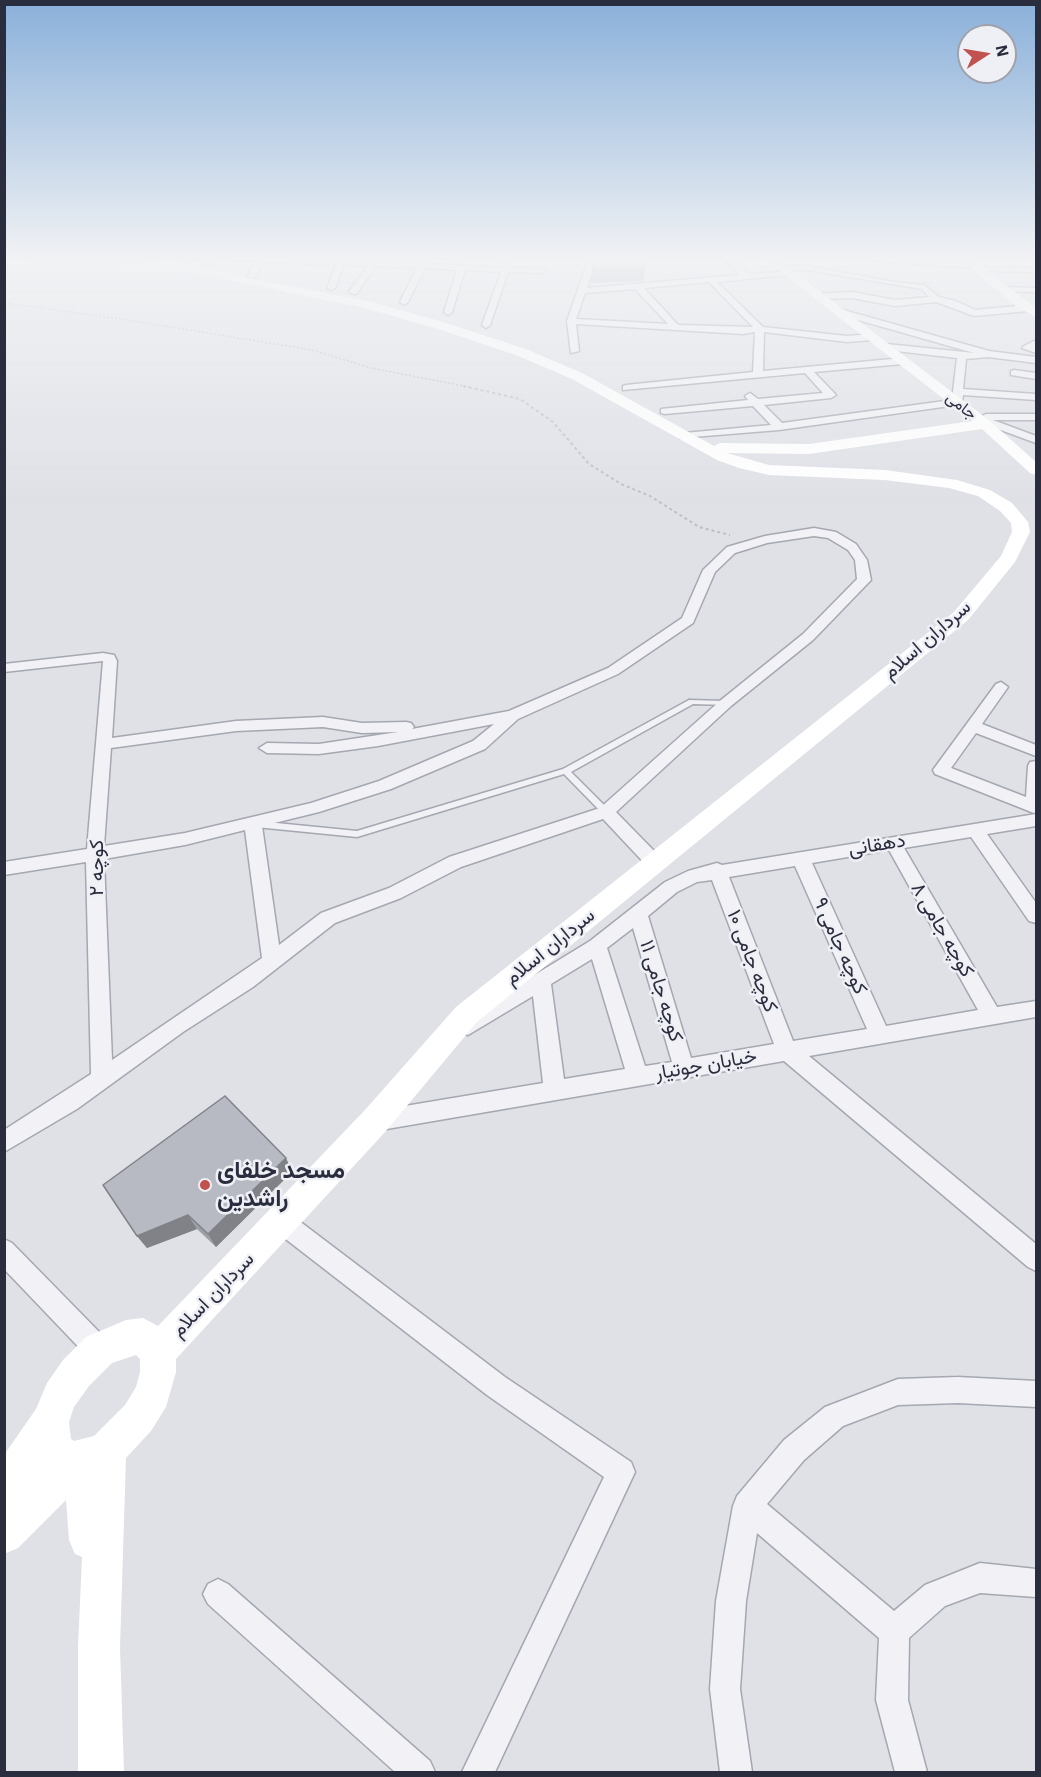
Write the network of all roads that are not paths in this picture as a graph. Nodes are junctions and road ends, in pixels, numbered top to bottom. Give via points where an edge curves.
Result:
1 (486, 341) edge
2 (573, 341) edge
3 (759, 341) edge
4 (877, 341) edge
5 (947, 341) edge
6 (1036, 343) edge
7 (885, 347) junction
8 (1036, 350) edge
9 (574, 351) dead end
10 (988, 354) junction
11 (962, 356) junction
12 (903, 360) junction
13 (1036, 360) edge
14 (807, 370) junction
15 (1014, 374) dead end
16 (758, 375) junction
17 (1036, 376) edge
18 (732, 378) junction
19 (626, 388) dead end
20 (831, 395) junction
21 (957, 397) junction
22 (1036, 397) edge
23 (756, 402) junction
24 (665, 411) dead end
25 (1036, 417) edge
26 (855, 418) junction
27 (980, 421) junction
28 (779, 427) junction
29 (867, 428) dead end
30 (684, 436) junction
31 (1036, 440) edge
32 (705, 448) junction
33 (1036, 470) edge
34 (4, 668) edge
35 (1001, 687) dead end
36 (726, 703) junction
37 (513, 715) junction
38 (449, 726) junction
39 (973, 726) junction
40 (104, 744) junction
41 (267, 748) dead end
42 (1036, 751) edge
43 (1036, 766) edge
44 (566, 771) junction
45 (606, 812) junction
46 (1036, 814) edge
47 (254, 824) junction
48 (975, 830) junction
49 (893, 843) junction
50 (95, 854) junction
51 (800, 857) junction
52 (655, 863) junction
53 (4, 869) edge
54 (717, 870) junction
55 (638, 913) junction
56 (1036, 916) edge
57 (597, 946) junction
58 (272, 961) junction
59 (541, 979) junction
60 (1036, 1009) edge
61 (992, 1016) junction
62 (880, 1035) junction
63 (441, 1043) junction
64 (787, 1051) junction
65 (684, 1068) junction
66 (638, 1076) junction
67 (102, 1078) junction
68 (555, 1091) junction
69 (375, 1121) junction
70 (13, 1137) edge
71 (4, 1153) edge
72 (282, 1222) junction
73 (4, 1251) edge
74 (1036, 1259) edge
75 (99, 1350) junction
76 (158, 1352) junction
77 (1036, 1394) edge
78 (51, 1422) junction
79 (89, 1456) junction
80 (4, 1490) edge
81 (747, 1506) junction
82 (4, 1534) edge
83 (1036, 1583) edge
84 (218, 1594) dead end
85 (894, 1631) junction
86 (101, 1773) edge
87 (419, 1773) edge
88 (478, 1773) edge
89 (736, 1773) edge
90 (911, 1773) edge

1 - 30 street, سرداران اسلام via 578,376
2 - 9 street
3 - 16 street
4 - 7 street, جامی
5 - 10 street
6 - 8 street via 1027,348
7 - 11 street
7 - 12 street, جامی
10 - 11 street
10 - 13 street
11 - 21 street
12 - 14 street
12 - 21 street, جامی
14 - 16 street
14 - 20 street
15 - 17 street
16 - 18 street
18 - 19 street
18 - 23 street
20 - 23 street
20 - 26 street
21 - 22 street
21 - 26 street
21 - 27 street, جامی
23 - 24 street
23 - 28 street
25 - 27 street
26 - 28 street
26 - 29 street
27 - 31 street
27 - 32 street via 809,449
27 - 33 street, جامی
28 - 30 street
30 - 32 street, سرداران اسلام
32 - 52 street, سرداران اسلام via 745,465 769,470 885,475 951,483 984,494 1006,507 1015,514 1021,532 1009,558 961,616
34 - 40 street, کوچه ۲ via 109,658
35 - 39 street
36 - 37 street via 808,637 864,580 861,560 852,547 832,535 814,532 731,550 709,570 688,620 613,671
36 - 44 lane via 692,702
36 - 45 street
37 - 38 street
37 - 47 street via 479,745 385,785
38 - 40 street via 362,728 323,722 236,726
38 - 41 street via 319,749
39 - 42 street
39 - 46 street via 941,770
40 - 50 street, کوچه ۲
43 - 46 street
44 - 45 lane
44 - 47 lane via 357,834
45 - 52 street
45 - 58 street via 455,862 395,893 328,918
46 - 48 street, دهقانی
47 - 50 street
47 - 58 street
48 - 49 street, دهقانی
48 - 56 street
49 - 51 street, دهقانی
49 - 61 street, کوچه جامی ۸
50 - 53 street
50 - 67 street, کوچه ۲
51 - 54 street, دهقانی
51 - 62 street, کوچه جامی ۹
52 - 63 street, سرداران اسلام via 465,1015
54 - 55 street, دهقانی via 671,887
54 - 64 street, کوچه جامی ۱۰
55 - 57 street, دهقانی
55 - 65 street, کوچه جامی ۱۱
57 - 59 street, دهقانی
57 - 66 street
58 - 67 street
59 - 63 street, دهقانی
59 - 68 street
60 - 61 street, خیابان جوتیار
61 - 62 street, خیابان جوتیار
62 - 64 street, خیابان جوتیار
63 - 69 street, سرداران اسلام
64 - 65 street, خیابان جوتیار
64 - 74 street
65 - 66 street, خیابان جوتیار
66 - 68 street, خیابان جوتیار
67 - 70 street
68 - 69 street, خیابان جوتیار
69 - 72 street, سرداران اسلام
70 - 71 street
72 - 76 street, سرداران اسلام
72 - 88 street via 496,1386 621,1472
73 - 75 street
75 - 76 street via 126,1338 143,1336
75 - 78 street via 60,1396
76 - 79 street via 153,1394 138,1418
77 - 81 street via 898,1392 834,1416 794,1450
78 - 79 street via 55,1450 66,1459
78 - 80 street
79 - 82 street
79 - 86 street
81 - 85 street
81 - 89 street via 731,1601 725,1689
83 - 85 street via 980,1578 934,1595
84 - 87 street
85 - 90 street via 892,1700

